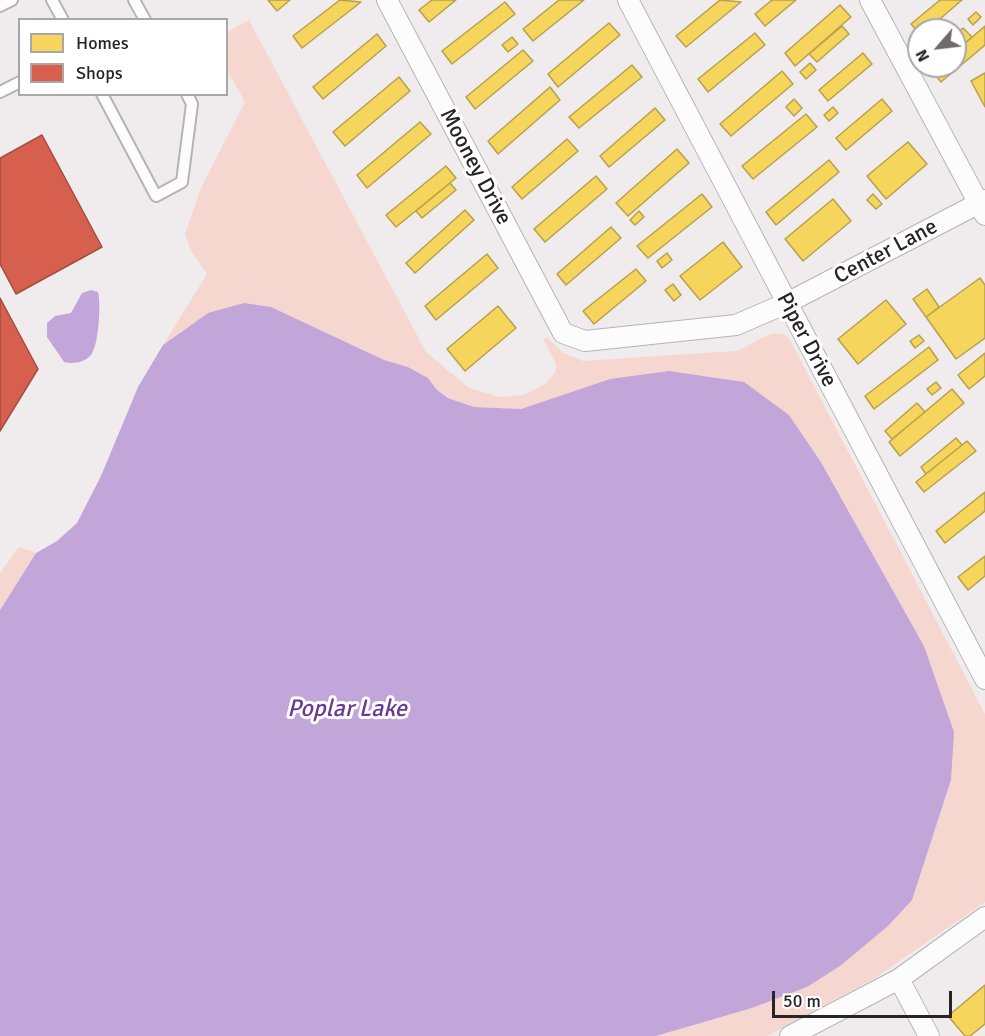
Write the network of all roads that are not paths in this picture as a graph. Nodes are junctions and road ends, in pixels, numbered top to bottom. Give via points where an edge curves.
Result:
1 (12, 0) edge
2 (52, 0) edge
3 (134, 0) edge
4 (387, 0) edge
5 (628, 0) edge
6 (870, 0) edge
7 (0, 6) edge
8 (62, 18) edge
9 (144, 18) edge
10 (18, 83) edge
11 (0, 92) edge
12 (103, 96) edge
13 (188, 96) edge
14 (983, 206) edge
15 (788, 303) junction
16 (563, 333) joint
17 (985, 679) edge
18 (985, 917) edge
19 (899, 979) junction
20 (790, 1036) edge
21 (929, 1036) edge

1 - 7 lane
2 - 8 lane
3 - 9 lane
4 - 16 street, Mooney Drive
5 - 15 street, Piper Drive
6 - 14 street
10 - 11 lane
12 - 13 lane via 156,196 182,183 192,104
14 - 15 street, Center Lane
15 - 16 street, Center Lane via 736,325 585,341
15 - 17 street, Piper Drive
18 - 19 street
19 - 20 street
19 - 21 street

